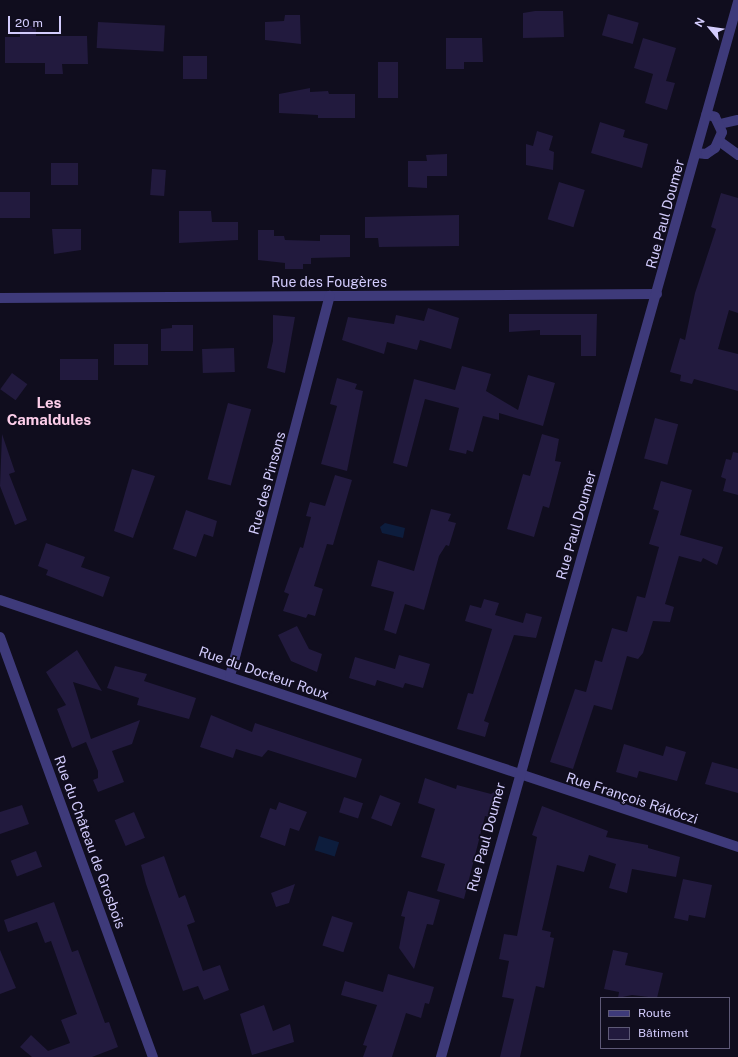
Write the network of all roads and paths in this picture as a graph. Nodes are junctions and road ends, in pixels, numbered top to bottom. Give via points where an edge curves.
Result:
1 (738, 2) edge
2 (706, 114) junction
3 (738, 120) edge
4 (720, 124) junction
5 (719, 141) junction
6 (696, 153) junction
7 (738, 155) edge
8 (657, 294) junction
9 (330, 296) junction
10 (0, 298) edge
11 (0, 600) edge
12 (0, 637) edge
13 (230, 676) junction
14 (518, 774) junction
15 (738, 847) edge
16 (153, 1057) edge
17 (441, 1057) edge

1 - 2 street, Rue Paul Doumer
2 - 4 street
2 - 6 street, Rue Paul Doumer
3 - 4 street
4 - 5 street
5 - 6 street via 706,154
5 - 7 street
6 - 8 street, Rue Paul Doumer
8 - 9 street, Rue des Fougères
8 - 14 street, Rue Paul Doumer
9 - 10 street, Rue des Fougères
9 - 13 street, Rue des Pinsons
11 - 13 street, Rue du Docteur Roux
12 - 16 street, Rue du Château de Grosbois
13 - 14 street, Rue du Docteur Roux
14 - 15 street, Rue François Rákóczi
14 - 17 street, Rue Paul Doumer

